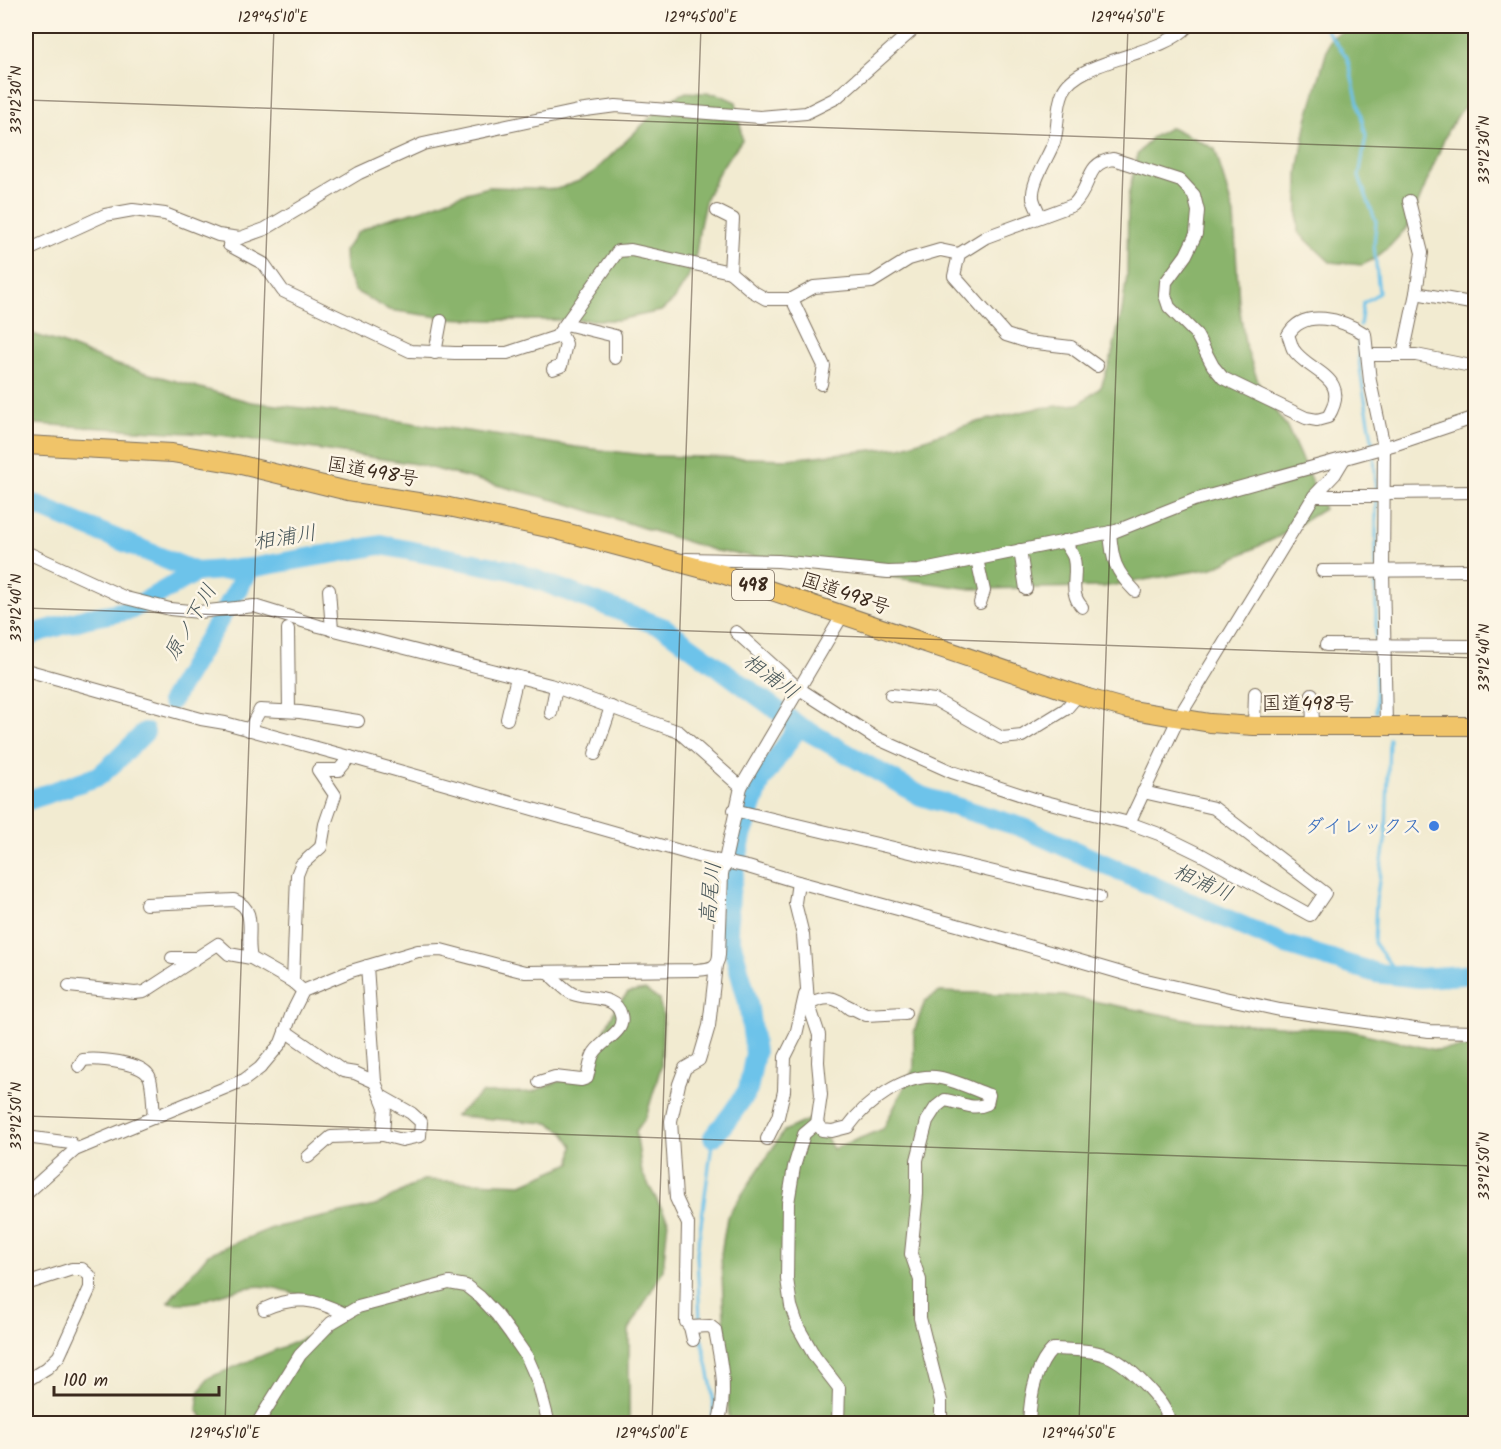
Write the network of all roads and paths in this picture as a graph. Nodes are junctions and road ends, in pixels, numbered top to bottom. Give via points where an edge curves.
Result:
1 (918, 26) edge
2 (1188, 26) edge
3 (1409, 201) dead end
4 (717, 211) dead end
5 (1040, 216) junction
6 (229, 245) dead end
7 (26, 251) edge
8 (958, 254) junction
9 (730, 272) junction
10 (1416, 292) junction
11 (792, 299) junction
12 (1476, 304) edge
13 (441, 321) dead end
14 (563, 328) junction
15 (435, 352) junction
16 (1368, 355) junction
17 (1403, 355) junction
18 (615, 358) dead end
19 (1097, 366) dead end
20 (1476, 367) edge
21 (553, 369) dead end
22 (821, 384) dead end
23 (1476, 417) edge
24 (26, 445) edge
25 (1383, 447) junction
26 (1344, 459) junction
27 (1476, 492) edge
28 (1380, 495) junction
29 (1314, 496) junction
30 (1110, 532) junction
31 (1064, 542) junction
32 (1020, 550) junction
33 (26, 552) edge
34 (669, 559) junction
35 (977, 559) junction
36 (1476, 570) edge
37 (1322, 571) dead end
38 (1383, 571) junction
39 (1026, 589) dead end
40 (329, 590) dead end
41 (1135, 591) dead end
42 (980, 603) dead end
43 (1082, 607) dead end
44 (842, 616) junction
45 (288, 629) dead end
46 (332, 630) junction
47 (736, 632) dead end
48 (1326, 645) dead end
49 (1476, 645) edge
50 (1384, 646) junction
51 (26, 670) edge
52 (517, 677) junction
53 (556, 687) junction
54 (796, 692) junction
55 (1255, 693) dead end
56 (1312, 694) dead end
57 (891, 695) dead end
58 (1078, 695) junction
59 (611, 707) junction
60 (289, 711) junction
61 (551, 713) dead end
62 (1179, 717) junction
63 (507, 719) dead end
64 (358, 721) dead end
65 (1386, 725) junction
66 (1254, 726) junction
67 (1476, 726) edge
68 (1313, 727) junction
69 (249, 730) junction
70 (595, 754) dead end
71 (350, 757) junction
72 (741, 787) junction
73 (1143, 792) junction
74 (738, 811) junction
75 (1129, 823) junction
76 (729, 863) junction
77 (798, 882) junction
78 (1099, 897) dead end
79 (146, 904) dead end
80 (172, 958) dead end
81 (194, 958) junction
82 (251, 958) junction
83 (716, 965) junction
84 (367, 966) junction
85 (547, 972) junction
86 (293, 982) junction
87 (69, 986) dead end
88 (806, 988) junction
89 (303, 991) junction
90 (808, 1004) junction
91 (846, 1005) junction
92 (904, 1013) dead end
93 (860, 1018) dead end
94 (285, 1031) junction
95 (1476, 1032) edge
96 (79, 1066) dead end
97 (375, 1082) junction
98 (539, 1082) dead end
99 (381, 1096) junction
100 (154, 1118) junction
101 (817, 1124) junction
102 (383, 1135) junction
103 (26, 1137) edge
104 (766, 1138) dead end
105 (75, 1150) junction
106 (308, 1157) dead end
107 (26, 1194) edge
108 (26, 1284) edge
109 (264, 1309) dead end
110 (345, 1314) junction
111 (691, 1327) junction
112 (693, 1340) dead end
113 (26, 1381) edge
114 (257, 1424) edge
115 (549, 1424) edge
116 (718, 1424) edge
117 (837, 1424) edge
118 (941, 1424) edge
119 (1029, 1424) edge
120 (1170, 1424) edge

1 - 7 street via 836,98 807,113 760,117 616,106 578,111 423,144 359,173 265,229 240,238 218,235 165,214 133,210 105,215
2 - 5 street via 1163,43 1081,73 1064,90 1057,111 1055,139 1034,189
3 - 10 street via 1422,254
4 - 9 street via 733,219
5 - 8 street via 986,237
5 - 16 street via 1073,204 1083,195 1095,166 1103,160 1113,159 1181,181 1194,195 1198,211 1196,234 1166,282 1165,295 1169,307 1196,334 1223,378 1317,420 1328,417 1334,407 1331,381 1293,349 1288,335 1294,324 1332,319 1353,327 1365,334
6 - 15 street via 264,264 283,291 410,351
8 - 11 street via 940,250 909,259 872,282 814,287
8 - 19 street via 954,276 1006,335 1071,347
9 - 11 street via 766,299
9 - 14 street via 631,250 618,251
10 - 12 street
10 - 17 street
11 - 22 street via 824,366
13 - 15 street
14 - 15 street via 556,337 507,353
14 - 18 street via 615,336
14 - 21 street via 566,344 561,366
16 - 17 street
16 - 25 street
17 - 20 street
23 - 25 street
24 - 34 highway, 国道498号 / 498 via 172,453 237,464 348,491 497,516
25 - 26 street
25 - 28 street
26 - 29 street
26 - 30 street via 1194,500
27 - 28 street
28 - 29 street
28 - 38 street
29 - 62 street
30 - 31 street
30 - 41 street via 1116,568
31 - 32 street
31 - 43 street via 1074,558 1074,593
32 - 35 street
32 - 39 street
33 - 46 street via 126,598 199,612 254,606
34 - 35 street via 778,561 888,572 919,571
34 - 44 highway, 国道498号 / 498
35 - 42 street via 984,591
36 - 38 street
37 - 38 street
38 - 50 street
40 - 46 street
44 - 54 street
44 - 58 highway, 国道498号 / 498
45 - 60 street
46 - 52 street
47 - 54 street
48 - 50 street
49 - 50 street
50 - 65 street
51 - 69 street
52 - 53 street
52 - 63 street
53 - 59 street
53 - 61 street
54 - 72 street
54 - 75 street via 874,737 952,772 1034,799
55 - 66 street
56 - 68 street
57 - 58 street via 935,700 1002,738 1010,738 1022,736 1066,710
58 - 62 highway, 国道498号 / 498 via 1127,709
59 - 70 street
59 - 72 street via 679,732
60 - 64 street
60 - 69 street via 260,710
62 - 66 highway, 国道498号 / 498
62 - 73 street
65 - 67 highway, 国道498号 / 498
65 - 68 highway, 国道498号 / 498
66 - 68 highway, 国道498号 / 498
69 - 71 street
71 - 76 street
71 - 86 street via 339,770 318,770 335,795 321,847 297,875
72 - 74 street
73 - 75 street
73 - 75 street via 1214,808 1325,893 1311,915 1200,854
74 - 76 street
74 - 78 street
76 - 77 street
76 - 83 street
77 - 88 street via 795,903 803,934
77 - 95 street via 1142,979 1229,999 1430,1031
79 - 82 street via 234,900 243,904 249,912
80 - 81 street
81 - 82 street via 218,944 229,954
81 - 87 street via 144,992
82 - 86 street
83 - 85 street via 697,970
83 - 111 street via 709,1026 699,1060 685,1068 671,1121 676,1198 688,1224 686,1322
84 - 85 street via 418,951 441,950 525,972
84 - 89 street
84 - 97 street
85 - 98 street via 572,993 612,1002 623,1020 618,1031 593,1055 587,1078 555,1077
86 - 89 street
88 - 90 street
88 - 104 street via 796,1035 785,1057 778,1117
89 - 94 street
90 - 91 street via 825,997
90 - 101 street via 819,1035 821,1095
91 - 92 street via 866,1015
91 - 93 street
94 - 97 street via 343,1071
94 - 100 street via 281,1043 244,1080
96 - 100 street via 83,1060 95,1059 140,1067 150,1077
97 - 99 street
99 - 102 street via 385,1107
99 - 102 street via 421,1122 420,1136 402,1140
100 - 105 street
101 - 117 street via 804,1134 794,1167 788,1203 787,1279 798,1328 839,1388
101 - 118 street via 822,1130 832,1131 848,1127 859,1112 919,1077 938,1077 989,1095 987,1104 981,1108 945,1100 936,1107 927,1120 917,1160 911,1254 920,1280 920,1318 941,1401
102 - 106 street via 331,1137
103 - 105 street via 71,1143
105 - 107 street
108 - 113 street via 72,1269 82,1269 90,1276 90,1288 59,1356
109 - 110 street via 280,1301 306,1299
110 - 114 street via 300,1355
110 - 115 street via 449,1283 466,1286 497,1315 526,1357 538,1382
111 - 112 street
111 - 116 street via 708,1326 715,1330 724,1403
119 - 120 street via 1030,1400 1041,1367 1053,1349 1091,1350 1115,1358 1161,1402

